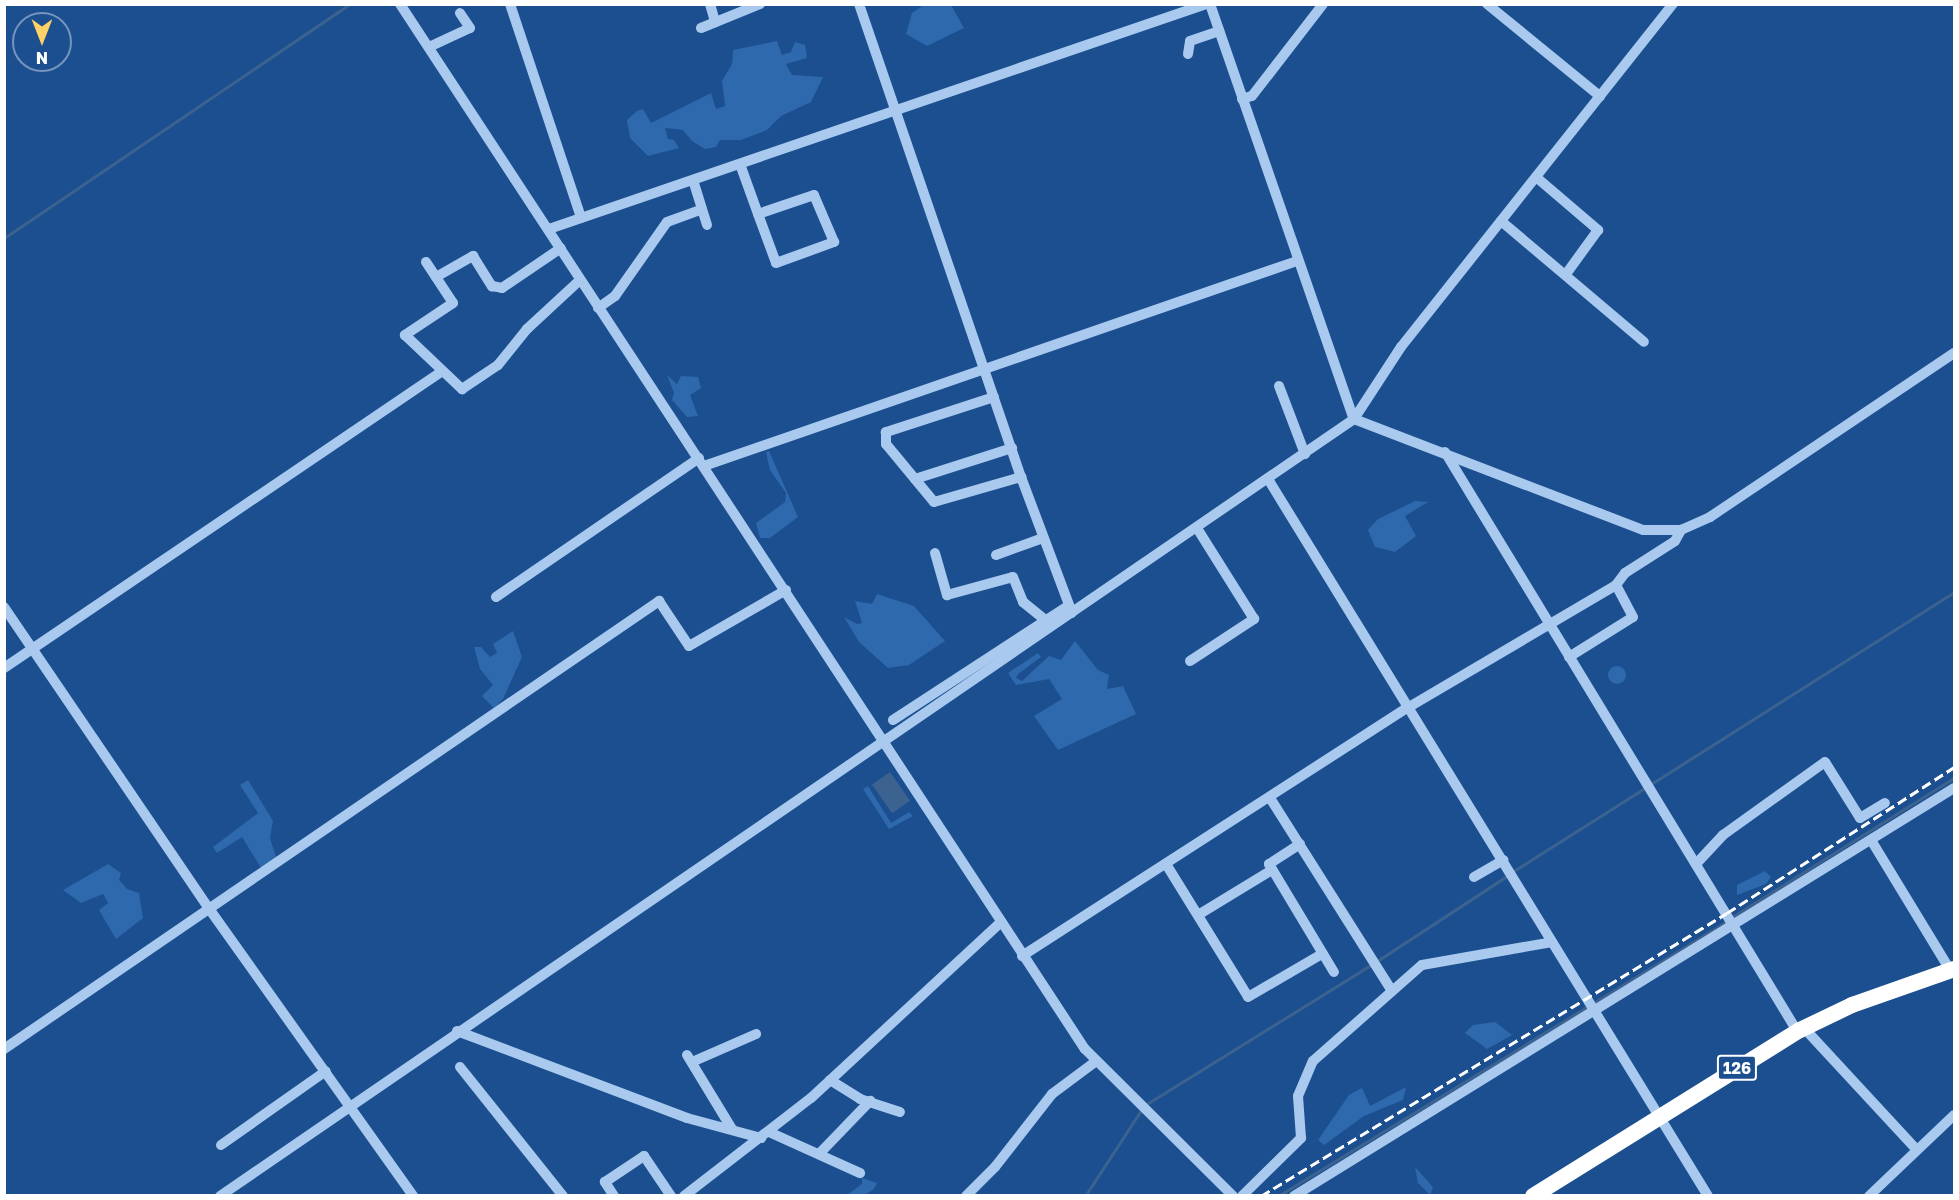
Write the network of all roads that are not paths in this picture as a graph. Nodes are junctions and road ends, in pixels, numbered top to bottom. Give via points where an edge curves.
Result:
1 (400, 4) edge
2 (510, 4) edge
3 (710, 4) edge
4 (859, 4) edge
5 (1208, 4) edge
6 (1323, 4) edge
7 (1487, 4) edge
8 (1673, 4) edge
9 (758, 5) edge
10 (460, 13) dead end
11 (716, 22) junction
12 (701, 28) dead end
13 (1219, 31) junction
14 (429, 47) junction
15 (1188, 54) dead end
16 (1600, 96) junction
17 (1242, 99) junction
18 (895, 110) junction
19 (740, 164) junction
20 (1536, 177) junction
21 (693, 180) junction
22 (702, 209) junction
23 (758, 214) junction
24 (581, 217) junction
25 (1501, 221) junction
26 (707, 225) dead end
27 (549, 229) junction
28 (561, 249) junction
29 (1297, 261) junction
30 (426, 262) dead end
31 (1566, 274) junction
32 (436, 277) junction
33 (580, 280) junction
34 (598, 308) junction
35 (1644, 342) dead end
36 (1954, 352) edge
37 (441, 372) junction
38 (985, 372) junction
39 (1279, 387) dead end
40 (993, 397) junction
41 (1354, 419) junction
42 (1012, 448) junction
43 (1446, 452) junction
44 (1305, 454) junction
45 (701, 462) junction
46 (1021, 477) junction
47 (915, 479) junction
48 (1268, 479) junction
49 (1197, 528) junction
50 (1681, 530) junction
51 (1043, 538) junction
52 (935, 554) dead end
53 (996, 555) dead end
54 (1616, 585) junction
55 (786, 590) junction
56 (496, 597) dead end
57 (4, 607) edge
58 (1070, 610) junction
59 (1044, 619) junction
60 (1550, 625) junction
61 (33, 648) junction
62 (1569, 657) junction
63 (1190, 661) dead end
64 (4, 668) edge
65 (1409, 707) junction
66 (893, 720) dead end
67 (886, 741) junction
68 (1954, 788) edge
69 (1270, 798) junction
70 (1885, 803) dead end
71 (1871, 840) junction
72 (1300, 844) junction
73 (1503, 860) junction
74 (1166, 864) junction
75 (1696, 864) junction
76 (1272, 870) junction
77 (1474, 877) dead end
78 (210, 910) junction
79 (1198, 915) junction
80 (1002, 921) junction
81 (1732, 921) junction
82 (1552, 942) junction
83 (1322, 954) junction
84 (1022, 956) junction
85 (1953, 970) edge
86 (1334, 972) dead end
87 (1392, 991) junction
88 (1593, 1010) junction
89 (1801, 1030) junction
90 (457, 1031) junction
91 (756, 1034) dead end
92 (4, 1049) edge
93 (1095, 1062) junction
94 (460, 1067) dead end
95 (326, 1071) junction
96 (830, 1080) junction
97 (870, 1101) junction
98 (350, 1108) junction
99 (900, 1112) dead end
100 (1659, 1115) junction
101 (1954, 1115) edge
102 (732, 1129) junction
103 (765, 1135) junction
104 (221, 1145) dead end
105 (1916, 1149) junction
106 (819, 1154) junction
107 (860, 1173) dead end
108 (1873, 1194) edge
109 (220, 1196) edge
110 (413, 1196) edge
111 (563, 1196) edge
112 (615, 1196) edge
113 (671, 1196) edge
114 (684, 1196) edge
115 (966, 1196) edge
116 (1233, 1196) edge
117 (1242, 1196) edge
118 (1294, 1196) edge
119 (1533, 1196) edge
120 (1708, 1196) edge

1 - 14 street
2 - 24 street
3 - 11 street
4 - 18 street
5 - 13 street
5 - 18 street
6 - 17 street via 1252,96
7 - 16 street
8 - 16 street
9 - 11 street
10 - 14 street via 470,28
11 - 12 street
13 - 15 street via 1190,41
13 - 17 street
14 - 27 street
16 - 20 street
17 - 29 street
18 - 19 street
18 - 38 street
19 - 21 street
19 - 23 street
20 - 25 street
20 - 31 street via 1598,230
21 - 22 street
21 - 24 street
22 - 26 street
22 - 34 street via 667,222 615,296
23 - 23 street via 776,263 834,242 814,195
24 - 27 street
25 - 31 street
25 - 41 street via 1401,347
27 - 28 street
28 - 32 street via 502,288 492,286 474,256
28 - 33 street
29 - 38 street
29 - 41 street
30 - 32 street
31 - 35 street
32 - 37 street via 453,303 405,334
33 - 34 street
33 - 37 street via 527,329 498,365 462,389
34 - 45 street
36 - 50 street via 1710,517
37 - 61 street
38 - 40 street
38 - 45 street
39 - 44 street
40 - 42 street
40 - 47 street via 886,432 886,444
41 - 43 street
41 - 44 street
42 - 46 street
42 - 47 street
43 - 50 street via 1643,530
43 - 60 street
44 - 48 street
45 - 55 street
45 - 56 street
46 - 47 street via 934,502
46 - 51 street
48 - 49 street
48 - 65 street
49 - 58 street
49 - 63 street via 1254,619
50 - 54 street via 1675,541 1625,573
51 - 53 street
51 - 58 street
52 - 59 street via 947,595 1012,577 1023,602
54 - 60 street
54 - 62 street via 1633,617
55 - 67 street
55 - 78 street via 689,646 659,601
57 - 61 street
58 - 59 street
58 - 67 street
59 - 66 street
60 - 62 street
60 - 65 street
61 - 64 street
61 - 78 street
62 - 75 street
65 - 69 street
65 - 73 street
67 - 80 street
67 - 90 street
68 - 71 street
69 - 72 street
69 - 74 street
70 - 75 street via 1860,818 1825,762 1723,835
71 - 81 street
71 - 85 street
72 - 76 street via 1269,864
72 - 87 street
73 - 77 street
73 - 82 street
74 - 79 street
74 - 84 street
75 - 81 street
76 - 79 street
76 - 83 street
78 - 92 street
78 - 95 street
79 - 83 street via 1248,997
80 - 84 street
80 - 96 street
81 - 88 street
81 - 89 street
82 - 87 street via 1422,965
82 - 88 street
83 - 86 street
84 - 93 street
85 - 89 highway, 126 via 1852,1005
87 - 117 street via 1313,1061 1298,1096 1301,1138
88 - 100 street
88 - 118 street
89 - 100 highway, 126
89 - 105 street
90 - 98 street
90 - 102 street via 687,1118
91 - 102 street via 690,1058
93 - 115 street via 1052,1094 995,1167
93 - 116 street
94 - 111 street
95 - 98 street
95 - 104 street
96 - 97 street
96 - 103 street
97 - 99 street
97 - 106 street
98 - 109 street
98 - 110 street
100 - 119 highway, 126
100 - 120 street
101 - 105 street
102 - 103 street
103 - 106 street
103 - 114 street
105 - 108 street
106 - 107 street
112 - 113 street via 605,1182 644,1156

